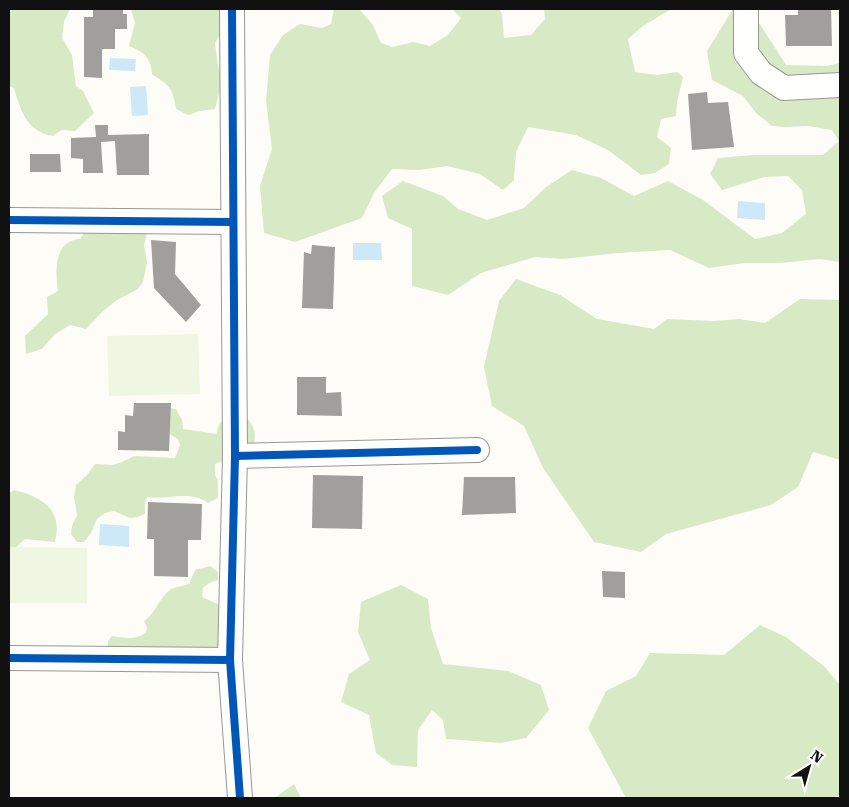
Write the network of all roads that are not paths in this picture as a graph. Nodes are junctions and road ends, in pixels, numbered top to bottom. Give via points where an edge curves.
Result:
1 (232, 9) edge
2 (746, 9) edge
3 (840, 85) edge
4 (9, 220) edge
5 (233, 222) junction
6 (477, 450) dead end
7 (235, 456) junction
8 (9, 658) edge
9 (230, 660) junction
10 (240, 798) edge

1 - 5 street
2 - 3 street via 746,53 761,73 784,88
4 - 5 street
5 - 7 street
6 - 7 street
7 - 9 street
8 - 9 street
9 - 10 street

